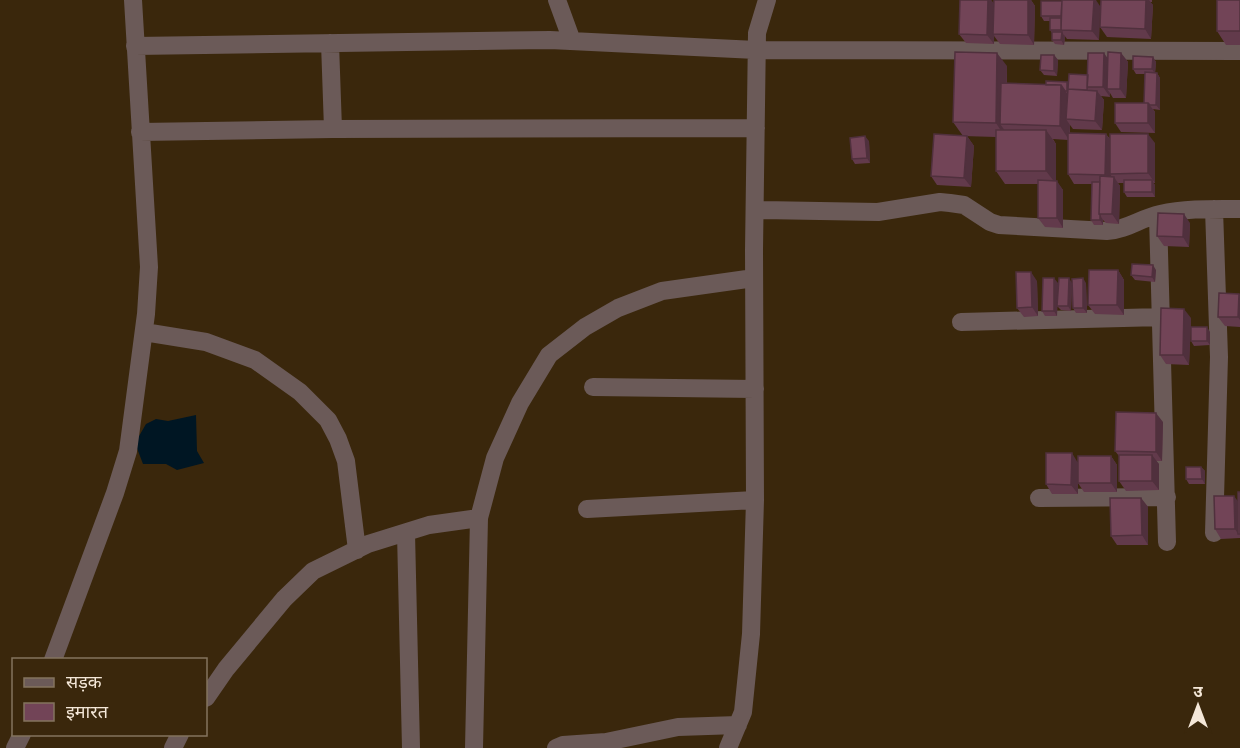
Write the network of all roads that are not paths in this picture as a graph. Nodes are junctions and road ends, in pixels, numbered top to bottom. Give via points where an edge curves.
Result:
1 (133, 0) edge
2 (557, 0) edge
3 (767, 0) edge
4 (573, 41) junction
5 (330, 44) junction
6 (135, 46) junction
7 (756, 50) junction
8 (1240, 51) edge
9 (756, 128) junction
10 (333, 129) junction
11 (140, 132) junction
12 (1214, 209) junction
13 (1240, 209) edge
14 (755, 210) junction
15 (1158, 214) junction
16 (754, 278) junction
17 (1162, 317) junction
18 (961, 322) dead end
19 (144, 332) junction
20 (593, 387) dead end
21 (755, 389) junction
22 (1167, 497) junction
23 (1040, 498) dead end
24 (755, 500) junction
25 (587, 509) dead end
26 (479, 518) junction
27 (406, 533) junction
28 (1214, 533) edge
29 (1167, 542) dead end
30 (357, 550) junction
31 (54, 658) edge
32 (207, 697) edge
33 (738, 725) junction
34 (411, 748) edge
35 (474, 748) edge
36 (556, 748) edge
37 (728, 748) edge

1 - 6 street
2 - 4 street
3 - 7 street
4 - 5 street
4 - 7 street
5 - 6 street
5 - 10 street
6 - 11 street
7 - 8 street
7 - 9 street
9 - 10 street
9 - 14 street
10 - 11 street
11 - 19 street via 149,267
12 - 13 street
12 - 15 street
12 - 28 street via 1219,357
14 - 15 street via 878,212 950,203 964,205 999,225 1107,231 1120,230
14 - 16 street
15 - 17 street
16 - 21 street
16 - 26 street via 662,291 618,308 549,355 520,403 495,458
17 - 18 street
17 - 22 street
19 - 30 street via 206,342 255,360 300,392 328,420 346,461
19 - 31 street via 128,451
20 - 21 street
21 - 24 street
22 - 23 street
22 - 29 street
24 - 25 street
24 - 33 street via 751,634 746,694
26 - 27 street via 429,525
26 - 35 street
27 - 30 street
27 - 34 street
30 - 32 street via 313,572 284,599
33 - 36 street via 678,727 633,738
33 - 37 street

